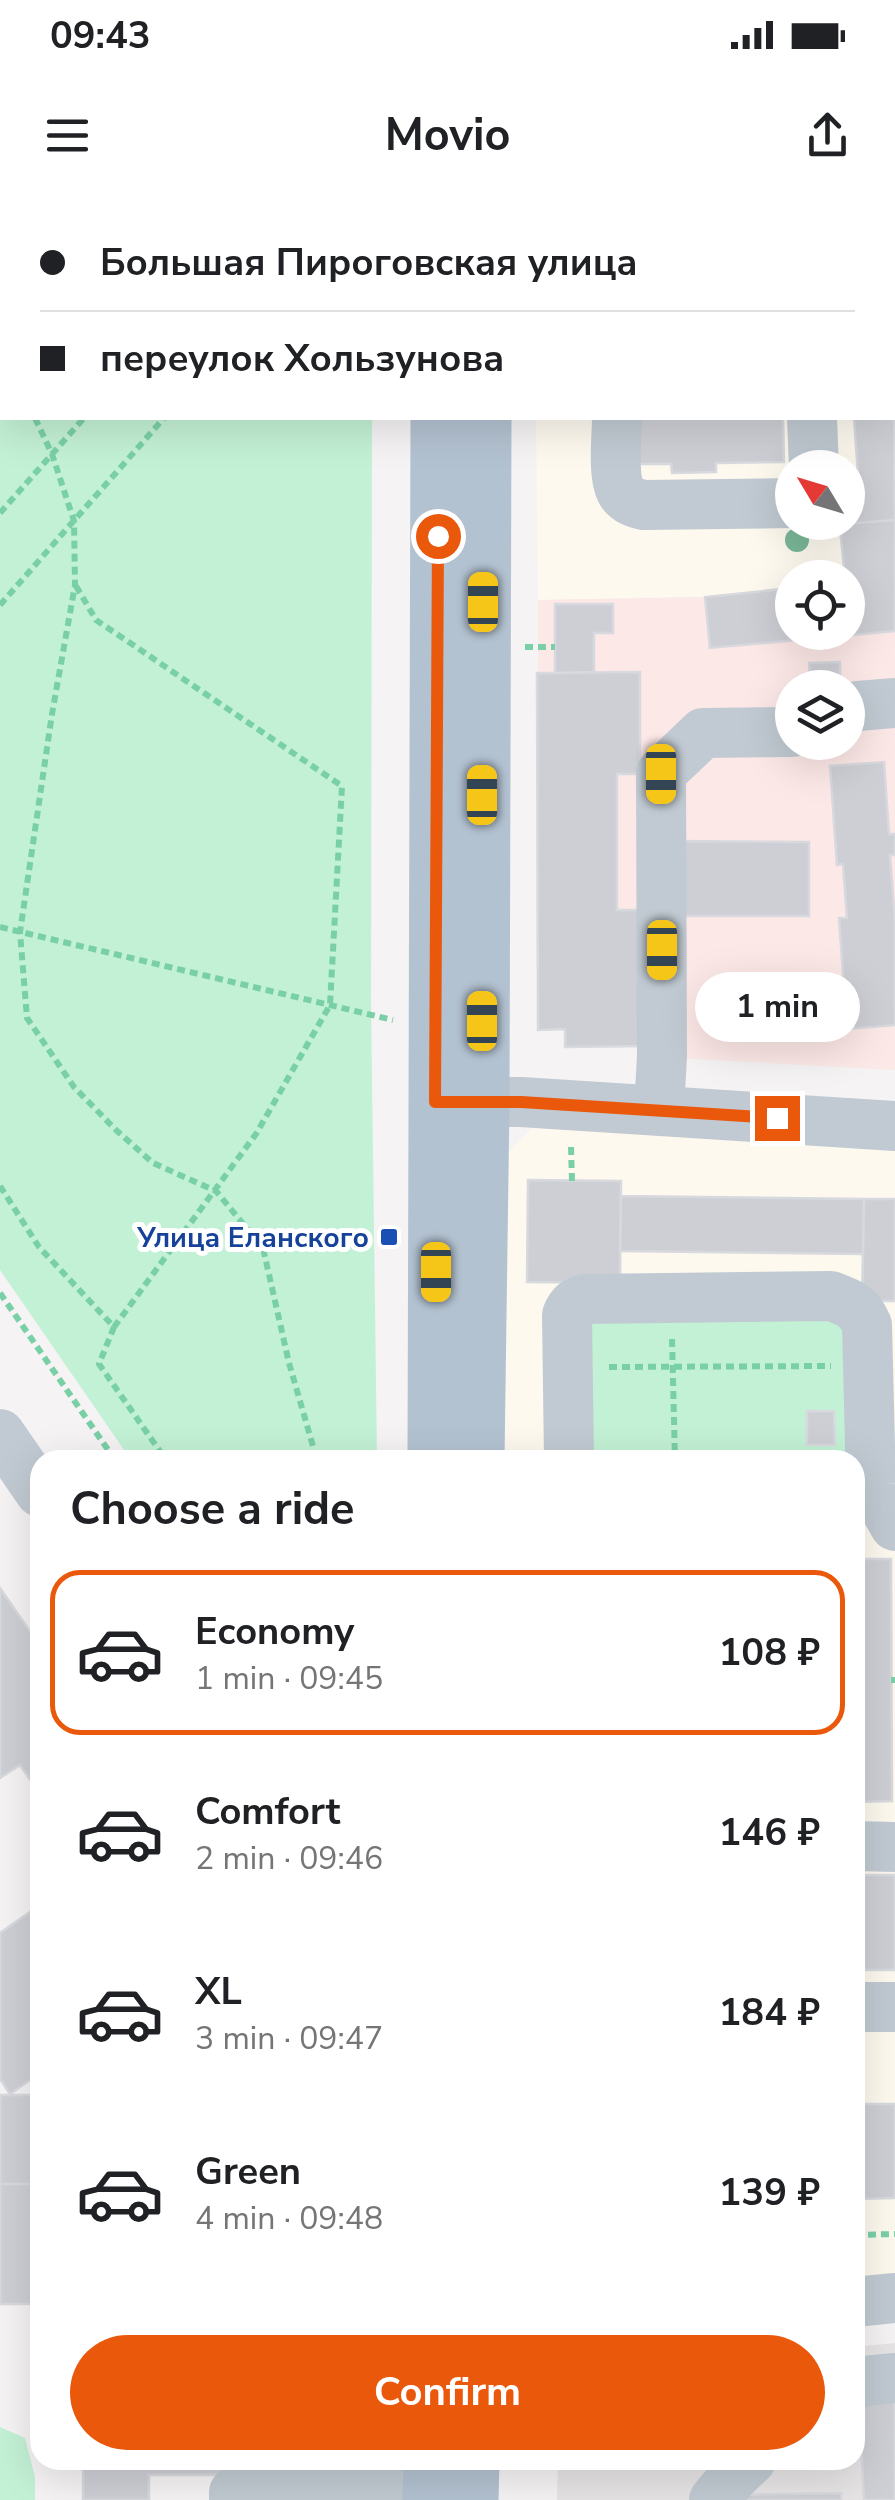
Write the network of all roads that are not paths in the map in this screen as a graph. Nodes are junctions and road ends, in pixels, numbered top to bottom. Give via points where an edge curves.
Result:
1 (438, 420) edge
2 (484, 420) edge
3 (617, 420) edge
4 (812, 420) edge
5 (813, 450) edge
6 (775, 518) edge
7 (895, 703) edge
8 (865, 705) edge
9 (775, 732) edge
10 (458, 1102) junction
11 (659, 1111) junction
12 (895, 1126) edge
13 (876, 1339) edge
14 (0, 1434) edge
15 (436, 1450) edge
16 (476, 1450) edge
17 (569, 1450) edge
18 (30, 1478) edge
19 (895, 1526) edge
20 (865, 1846) edge
21 (895, 1847) edge
22 (865, 2007) edge
23 (895, 2007) edge
24 (895, 2298) edge
25 (865, 2301) edge
26 (895, 2378) edge
27 (865, 2381) edge
28 (740, 2470) edge
29 (447, 2482) edge
30 (234, 2500) edge
31 (714, 2500) edge

1 - 10 main road
2 - 10 main road
3 - 6 street via 618,481 632,503
4 - 5 street
7 - 8 street
9 - 11 street via 703,732 661,774
10 - 11 street
10 - 15 main road
10 - 16 main road
11 - 12 street
13 - 17 street via 861,1312 830,1296 576,1301 567,1314
13 - 19 street via 871,1484
14 - 18 street
20 - 21 street
22 - 23 street
24 - 25 street
26 - 27 street
28 - 31 street
29 - 30 street via 234,2492

